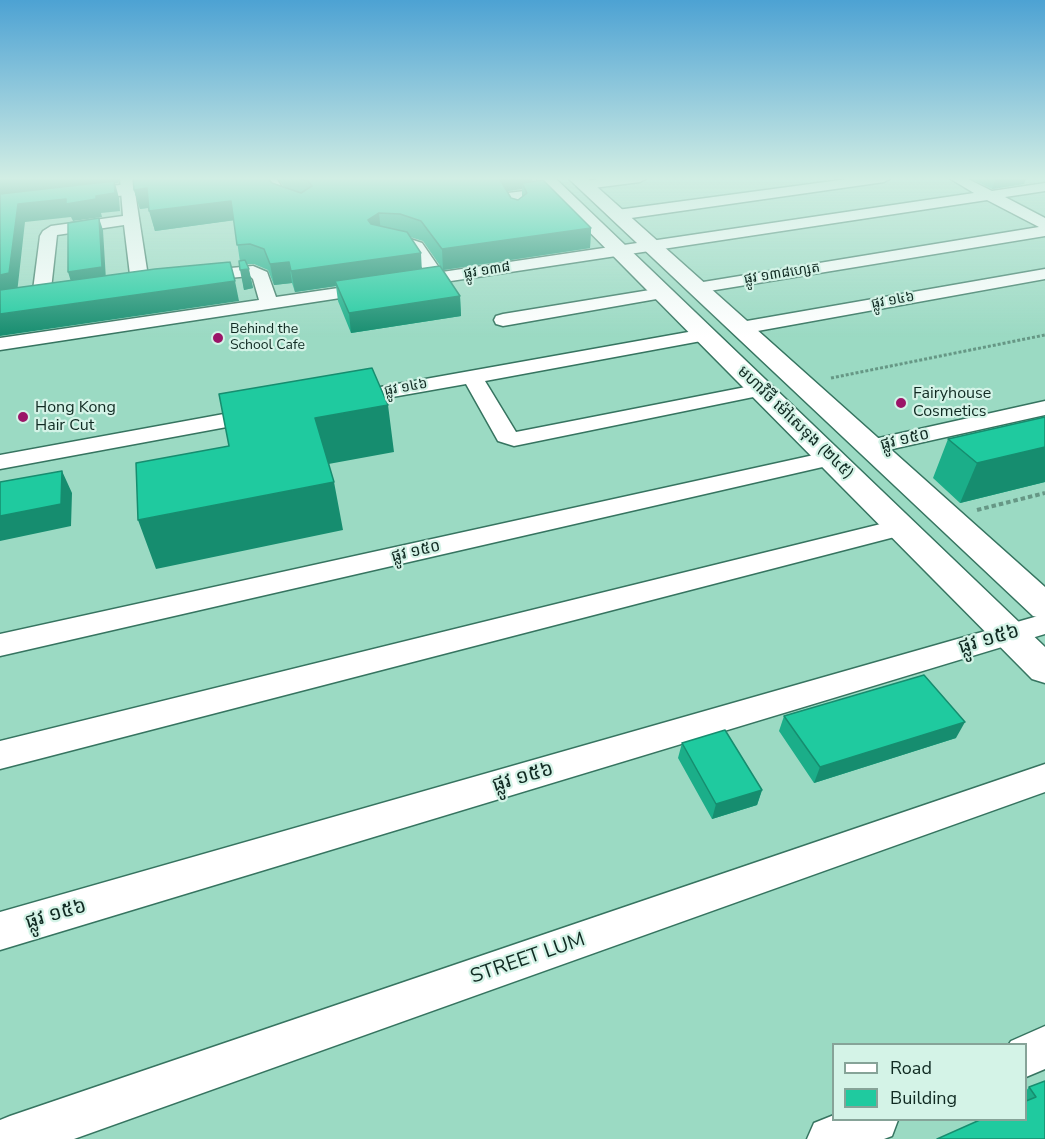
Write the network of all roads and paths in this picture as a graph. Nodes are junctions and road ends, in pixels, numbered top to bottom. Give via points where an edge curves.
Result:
1 (51, 231) edge
2 (134, 231) edge
3 (604, 231) edge
4 (635, 231) edge
5 (750, 231) edge
6 (1045, 231) edge
7 (381, 240) edge
8 (651, 246) junction
9 (620, 251) junction
10 (1045, 274) edge
11 (437, 278) junction
12 (140, 283) junction
13 (118, 286) edge
14 (697, 288) junction
15 (662, 293) junction
16 (63, 294) edge
17 (41, 297) junction
18 (21, 300) edge
19 (269, 304) junction
20 (503, 320) dead end
21 (741, 328) junction
22 (705, 335) junction
23 (1045, 335) edge
24 (0, 344) edge
25 (472, 376) junction
26 (801, 384) junction
27 (761, 390) junction
28 (323, 403) edge
29 (1045, 408) edge
30 (276, 412) edge
31 (870, 447) junction
32 (832, 458) junction
33 (0, 462) edge
34 (1045, 493) edge
35 (947, 517) junction
36 (901, 527) junction
37 (1045, 607) edge
38 (1045, 624) edge
39 (1009, 634) junction
40 (0, 645) edge
41 (1045, 669) edge
42 (0, 755) edge
43 (1045, 778) edge
44 (0, 932) edge
45 (1045, 1047) edge
46 (1027, 1056) edge
47 (871, 1121) edge
48 (10, 1139) edge
49 (830, 1139) edge

1 - 17 street
2 - 12 street
3 - 9 main road, មហាវិថី ម៉ៅសេទុង (២៤៥)
4 - 8 main road, មហាវិថី ម៉ៅសេទុង (២៤៥)
5 - 8 street, ផ្លូវ ១៣៨
6 - 14 street, ផ្លូវ ១៣៨ហ្សេត
7 - 11 street via 416,247
8 - 9 street, ផ្លូវ ១៣៨
8 - 14 main road, មហាវិថី ម៉ៅសេទុង (២៤៥)
9 - 11 street, ផ្លូវ ១៣៨
9 - 15 main road, មហាវិថី ម៉ៅសេទុង (២៤៥)
10 - 21 street, ផ្លូវ ១៤៦
11 - 19 street, ផ្លូវ ១៣៨
12 - 13 street
12 - 19 street via 253,271 261,276
14 - 21 main road, មហាវិថី ម៉ៅសេទុង (២៤៥)
15 - 20 street
15 - 22 main road, មហាវិថី ម៉ៅសេទុង (២៤៥)
16 - 17 street
17 - 18 street
19 - 24 street, ផ្លូវ ១៣៨
21 - 26 main road, មហាវិថី ម៉ៅសេទុង (២៤៥)
22 - 25 street, ផ្លូវ ១៤៦
22 - 27 main road, មហាវិថី ម៉ៅសេទុង (២៤៥)
23 - 26 path
25 - 27 street via 506,436 514,439
25 - 28 street, ផ្លូវ ១៤៦
26 - 31 main road, មហាវិថី ម៉ៅសេទុង (២៤៥)
27 - 32 main road, មហាវិថី ម៉ៅសេទុង (២៤៥)
29 - 31 street, ផ្លូវ ១៥០
30 - 33 street
31 - 35 main road, មហាវិថី ម៉ៅសេទុង (២៤៥)
32 - 36 main road, មហាវិថី ម៉ៅសេទុង (២៤៥)
32 - 40 street, ផ្លូវ ១៥០
34 - 35 path
35 - 37 main road, មហាវិថី ម៉ៅសេទុង (២៤៥)
36 - 39 main road, មហាវិថី ម៉ៅសេទុង (២៤៥)
36 - 42 street
38 - 39 street, ផ្លូវ ១៥៦
39 - 41 main road, មហាវិថី ម៉ៅសេទុង (២៤៥)
39 - 44 street, ផ្លូវ ១៥៦
43 - 48 street, STREET LUM
45 - 46 street
47 - 49 street

